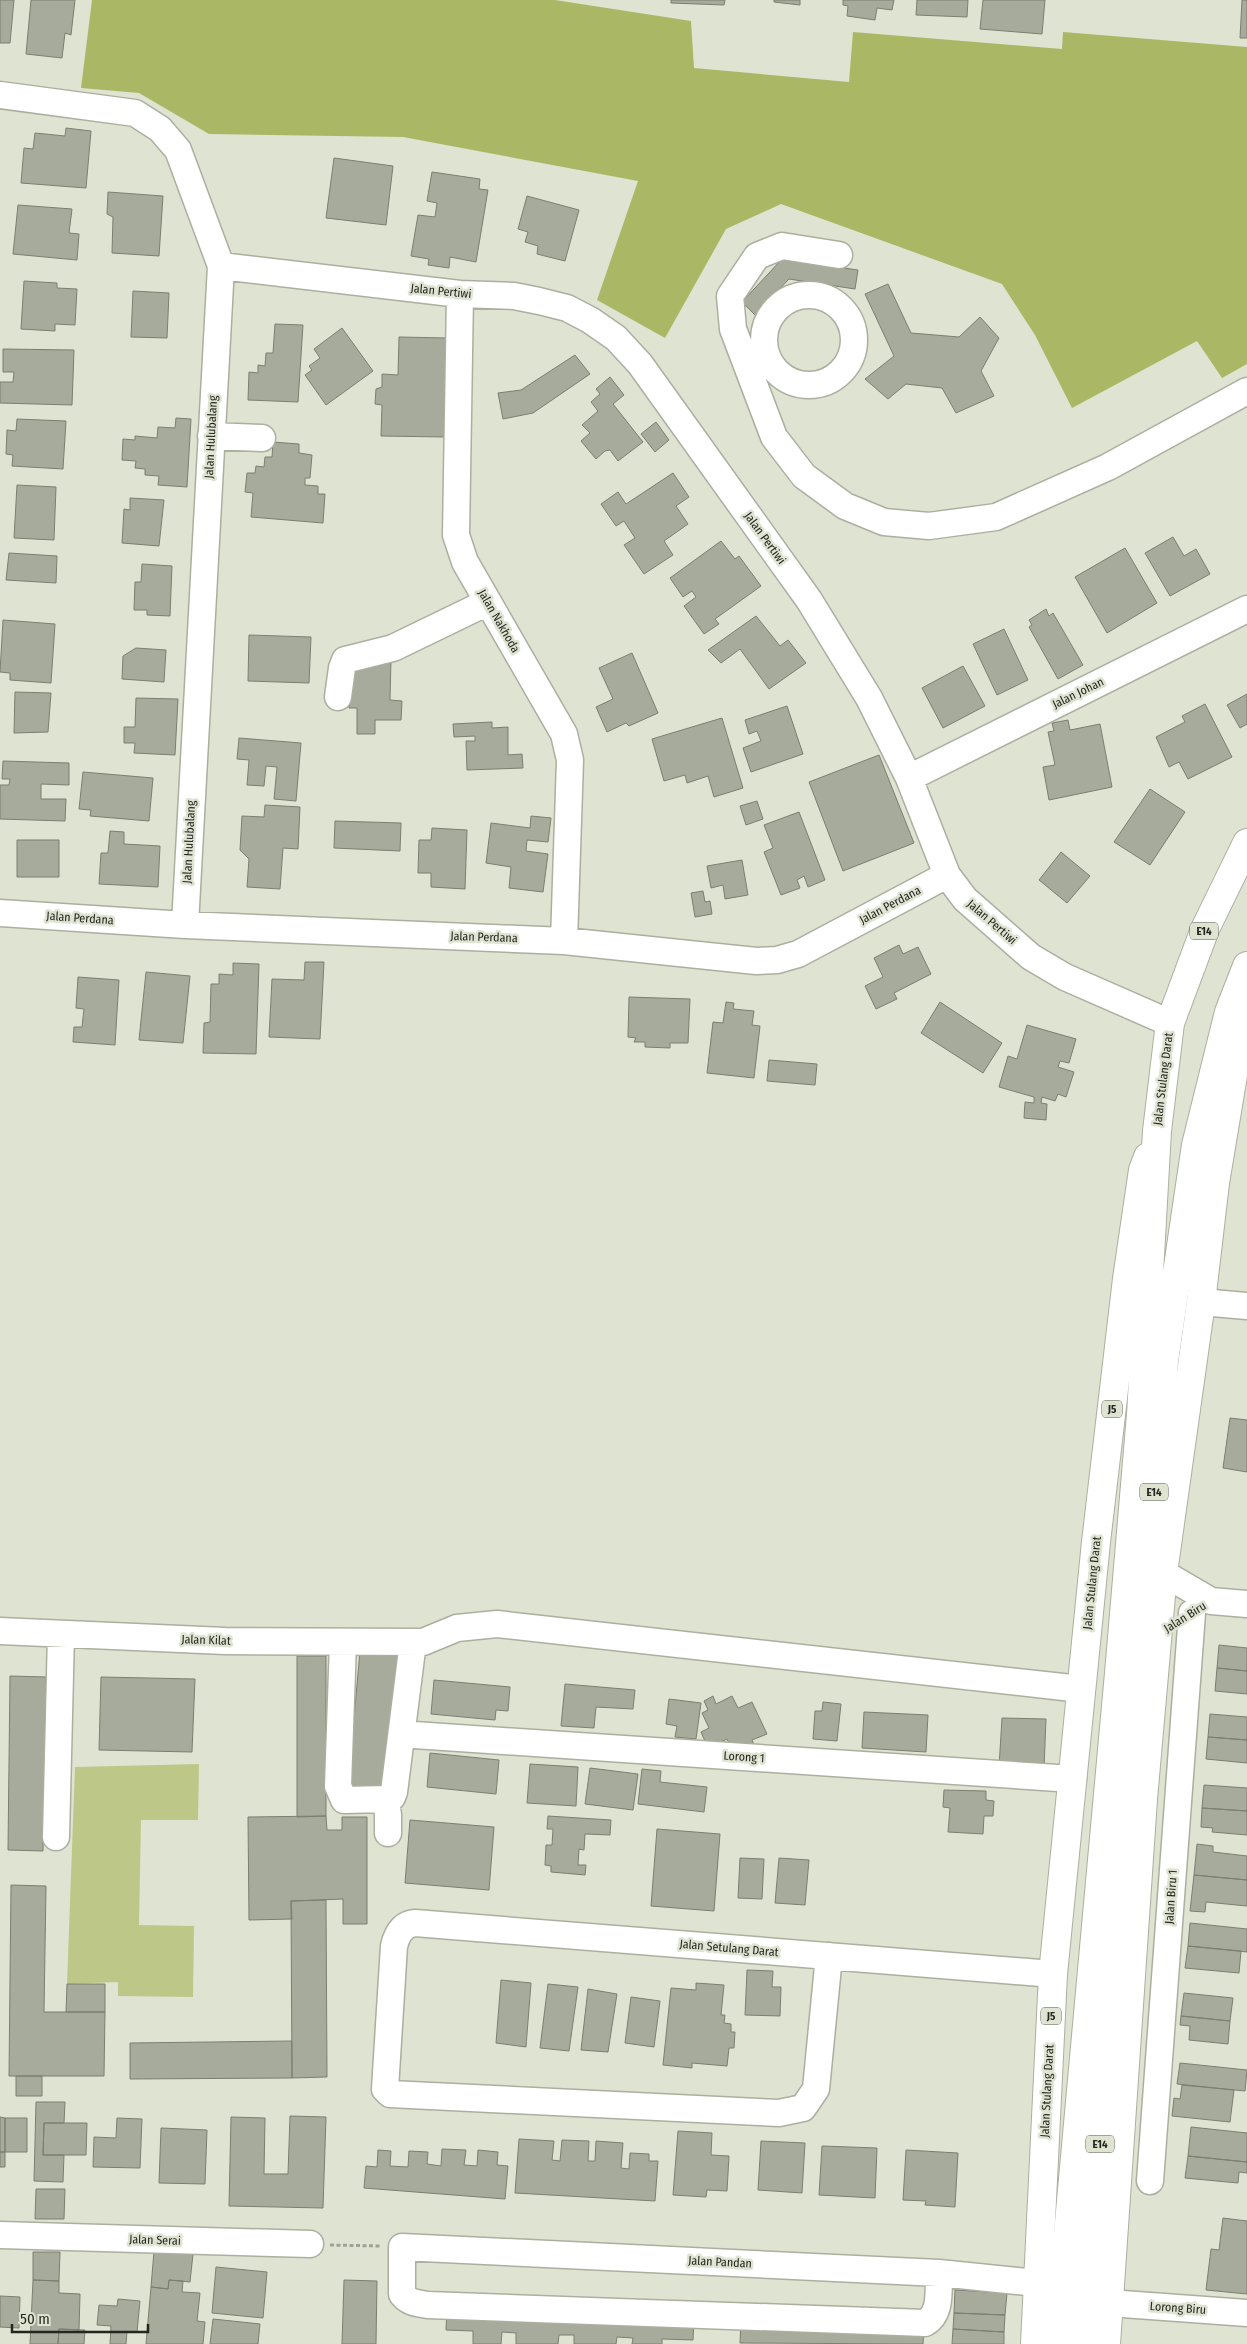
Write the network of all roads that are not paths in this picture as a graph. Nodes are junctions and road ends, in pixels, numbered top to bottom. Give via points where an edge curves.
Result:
1 (0, 95) edge
2 (839, 255) dead end
3 (220, 266) junction
4 (460, 294) junction
5 (733, 329) junction
6 (765, 331) dead end
7 (1247, 391) edge
8 (211, 436) junction
9 (262, 438) dead end
10 (488, 602) junction
11 (1247, 609) edge
12 (338, 696) dead end
13 (909, 778) junction
14 (1247, 843) edge
15 (948, 875) junction
16 (0, 913) edge
17 (185, 925) junction
18 (564, 941) junction
19 (1247, 966) edge
20 (1246, 1020) edge
21 (1170, 1023) junction
22 (1157, 1131) junction
23 (1202, 1302) junction
24 (1247, 1306) edge
25 (1163, 1573) junction
26 (1247, 1604) edge
27 (1202, 1607) junction
28 (0, 1631) edge
29 (61, 1634) junction
30 (1158, 1634) junction
31 (343, 1642) junction
32 (413, 1642) junction
33 (1074, 1689) junction
34 (414, 1735) dead end
35 (1073, 1779) junction
36 (386, 1799) junction
37 (388, 1833) dead end
38 (56, 1837) dead end
39 (829, 1956) junction
40 (1053, 1974) junction
41 (1150, 2181) dead end
42 (0, 2235) edge
43 (316, 2244) road end
44 (939, 2273) junction
45 (1037, 2283) junction
46 (1109, 2303) junction
47 (1247, 2313) edge
48 (1035, 2344) edge
49 (1058, 2344) edge
50 (1083, 2344) edge
51 (1106, 2344) edge

1 - 3 street, Jalan Hulubalang via 135,113 160,129 178,150
2 - 5 street via 782,246 757,256 730,296
3 - 4 street, Jalan Pertiwi
3 - 8 street, Jalan Hulubalang
4 - 10 street, Jalan Nakhoda via 456,535 464,562
4 - 13 street, Jalan Pertiwi via 514,296 567,308 616,338 640,364 809,600 869,698
5 - 6 street
5 - 7 street via 774,437 786,453 804,476 845,506 884,522 929,526 996,517 1108,467
8 - 9 street
8 - 17 street, Jalan Hulubalang
10 - 12 street via 393,648 345,660
10 - 18 street, Jalan Nakhoda via 564,734 568,750
11 - 13 street, Jalan Johan
13 - 15 street, Jalan Pertiwi
14 - 21 main road, Jalan Stulang Darat / E14 via 1205,929
15 - 18 street, Jalan Perdana via 798,954 778,960 756,961
15 - 21 street, Jalan Pertiwi via 965,899 1031,957 1065,977
16 - 17 street, Jalan Perdana
17 - 18 street, Jalan Perdana
19 - 50 main road, E14 via 1229,1012 1196,1145 1164,1361
20 - 23 main road via 1230,1088 1215,1183
21 - 22 main road, Jalan Stulang Darat / E14
22 - 33 main road, Jalan Stulang Darat / J5 via 1143,1170
22 - 49 main road, E14 via 1141,1415
23 - 24 street
23 - 25 main road
25 - 27 street, Jalan Biru
25 - 30 main road
26 - 27 street, Jalan Biru
27 - 30 street, Jalan Biru
27 - 41 street, Jalan Biru 1
28 - 29 street, Jalan Kilat
29 - 31 street, Jalan Kilat
29 - 38 street
30 - 46 main road via 1142,1809
31 - 32 street, Jalan Kilat
31 - 36 street via 338,1786 344,1800
32 - 33 street, Jalan Kilat via 423,1642 457,1628 497,1624
32 - 36 street via 394,1792
33 - 35 main road, Jalan Stulang Darat / J5
34 - 35 street, Lorong 1
35 - 40 main road, Jalan Stulang Darat / J5
36 - 37 street
39 - 39 street, Jalan Setulang Darat via 816,2089 802,2108 780,2113 390,2094 385,2089 394,1946 396,1937 406,1925 415,1923
39 - 40 street, Jalan Setulang Darat
40 - 45 main road, Jalan Stulang Darat / J5
42 - 43 street, Jalan Serai
44 - 44 street, Jalan Pandan via 402,2247 402,2294 414,2303 428,2305 925,2323 932,2320 936,2310
44 - 45 street, Jalan Pandan
45 - 48 main road, Jalan Stulang Darat / J5
46 - 47 street, Lorong Biru
46 - 51 main road

